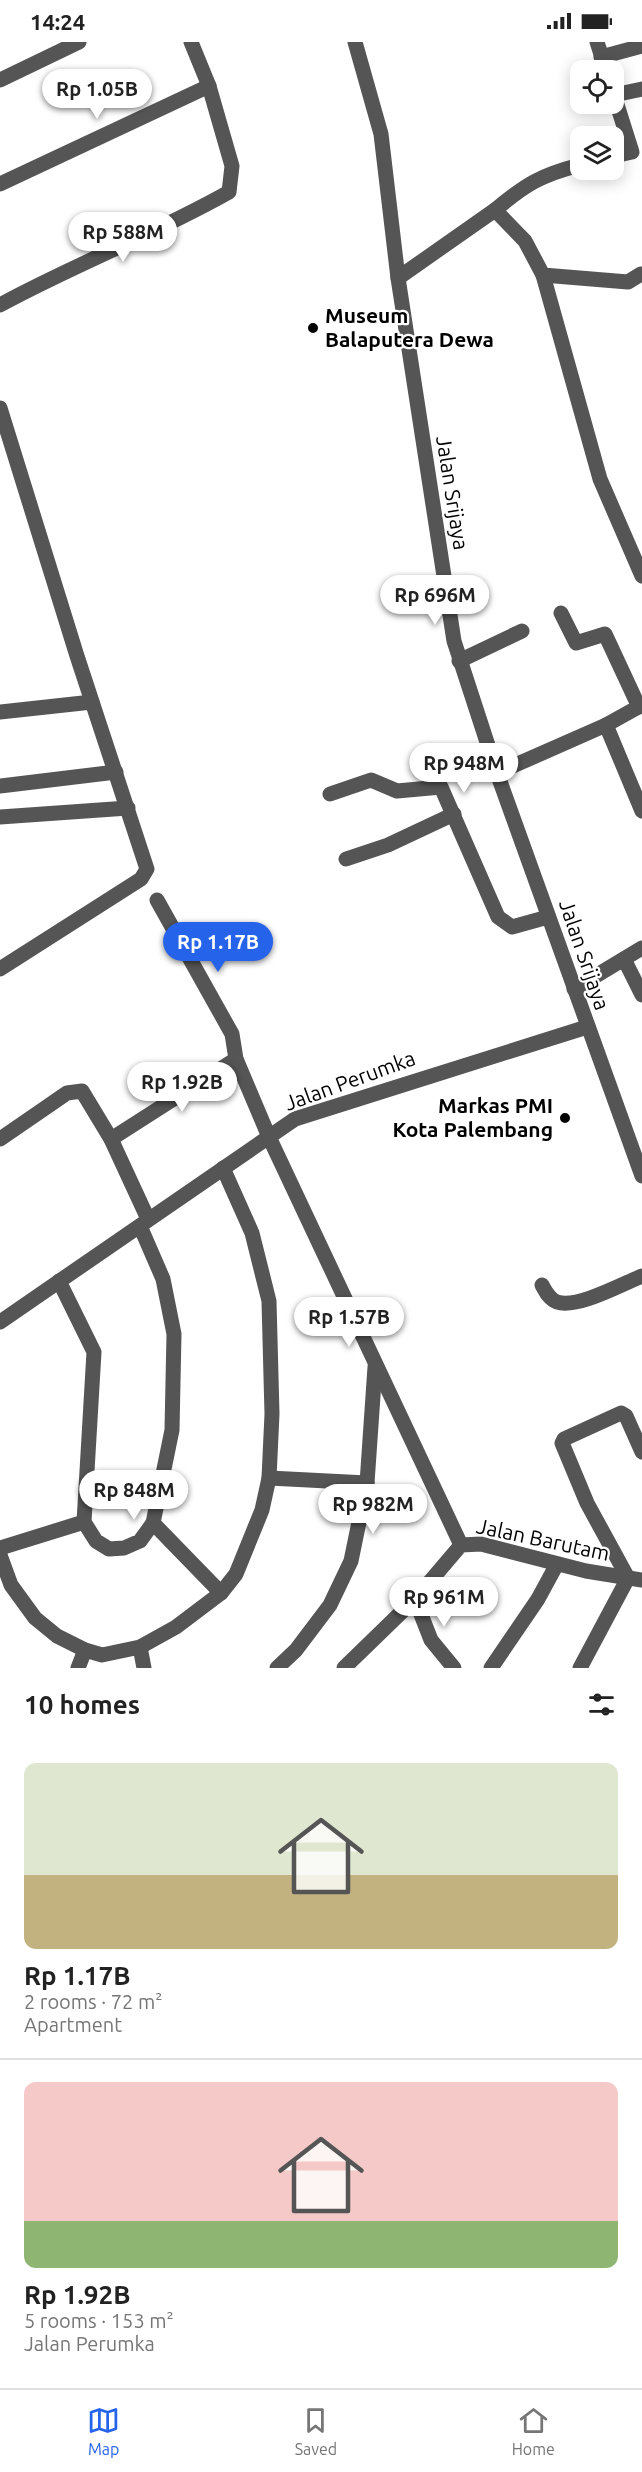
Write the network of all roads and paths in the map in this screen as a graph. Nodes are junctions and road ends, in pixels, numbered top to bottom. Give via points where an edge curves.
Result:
1 (79, 42) edge
2 (191, 42) edge
3 (355, 42) edge
4 (642, 46) edge
5 (601, 56) edge
6 (0, 80) edge
7 (209, 86) junction
8 (642, 89) edge
9 (624, 93) edge
10 (624, 127) edge
11 (624, 154) edge
12 (570, 168) edge
13 (0, 184) edge
14 (495, 210) junction
15 (641, 274) edge
16 (543, 275) junction
17 (398, 278) junction
18 (0, 305) edge
19 (0, 408) edge
20 (642, 576) edge
21 (561, 613) dead end
22 (522, 631) dead end
23 (459, 661) junction
24 (92, 702) junction
25 (641, 706) edge
26 (0, 712) edge
27 (606, 724) junction
28 (116, 772) junction
29 (497, 773) junction
30 (0, 786) edge
31 (330, 794) dead end
32 (128, 808) junction
33 (642, 811) edge
34 (454, 814) junction
35 (0, 817) edge
36 (346, 859) dead end
37 (157, 900) dead end
38 (548, 917) junction
39 (642, 948) edge
40 (624, 959) junction
41 (0, 969) edge
42 (574, 989) junction
43 (642, 995) edge
44 (587, 1027) junction
45 (236, 1059) junction
46 (269, 1137) junction
47 (0, 1139) edge
48 (111, 1139) junction
49 (223, 1168) junction
50 (642, 1176) edge
51 (144, 1222) junction
52 (642, 1276) edge
53 (58, 1281) junction
54 (542, 1285) dead end
55 (0, 1322) edge
56 (375, 1365) junction
57 (642, 1452) edge
58 (269, 1478) junction
59 (367, 1483) junction
60 (84, 1522) junction
61 (153, 1523) junction
62 (461, 1545) junction
63 (0, 1548) edge
64 (0, 1555) edge
65 (556, 1564) junction
66 (635, 1579) edge
67 (221, 1593) junction
68 (415, 1599) junction
69 (140, 1647) junction
70 (85, 1650) junction
71 (78, 1668) edge
72 (144, 1668) edge
73 (277, 1668) edge
74 (344, 1668) edge
75 (454, 1668) edge
76 (491, 1668) edge
77 (580, 1668) edge

1 - 6 street
2 - 7 street
3 - 17 street, Jalan Srijaya via 381,134
4 - 5 street
7 - 13 street
7 - 18 street via 232,166 229,192
8 - 9 street
10 - 11 street via 632,152
12 - 14 street via 525,185
14 - 16 street via 525,241
14 - 17 street
15 - 16 street via 628,282
16 - 20 street via 600,479
17 - 23 street, Jalan Srijaya
19 - 24 street
21 - 25 street via 576,643 605,633
22 - 23 street
23 - 29 street, Jalan Srijaya
24 - 26 street
24 - 28 street
25 - 27 street
27 - 29 street
27 - 33 street
28 - 30 street
28 - 32 street
29 - 38 street, Jalan Srijaya
31 - 34 street via 371,780 402,792 440,786
32 - 35 street
32 - 41 street via 147,869 141,879
34 - 36 street via 388,845
34 - 38 street via 504,924 521,927
37 - 45 street via 232,1034
38 - 42 street, Jalan Srijaya
39 - 40 street
40 - 42 street
40 - 43 street
42 - 44 street, Jalan Srijaya
44 - 46 street, Jalan Perumka via 295,1119
44 - 50 street, Jalan Srijaya
45 - 46 street
45 - 48 street
46 - 49 street, Jalan Perumka
46 - 56 street
47 - 48 street via 74,1090 82,1091
48 - 51 street
49 - 51 street, Jalan Perumka
49 - 58 street via 252,1233 268,1301 272,1414
51 - 53 street, Jalan Perumka
51 - 61 street via 163,1279 174,1334 172,1430
52 - 54 street via 569,1303 548,1297
53 - 55 street, Jalan Perumka
53 - 60 street via 94,1352
56 - 59 street
56 - 62 street
57 - 66 street via 621,1413 564,1438 562,1443 587,1503
58 - 59 street
58 - 67 street via 251,1544
59 - 73 street via 351,1561 330,1605
60 - 61 street via 96,1541 109,1549 140,1541
60 - 63 street
61 - 67 street
62 - 65 street, Jalan Barutam via 481,1544
62 - 68 street, Jalan Barutam
64 - 70 street via 11,1586 35,1618 57,1636
65 - 66 street, Jalan Barutam
65 - 76 street via 538,1599
66 - 77 street
67 - 69 street via 176,1627
68 - 74 street, Jalan Barutam
68 - 75 street via 431,1640
69 - 70 street via 102,1655
69 - 72 street
70 - 71 street

